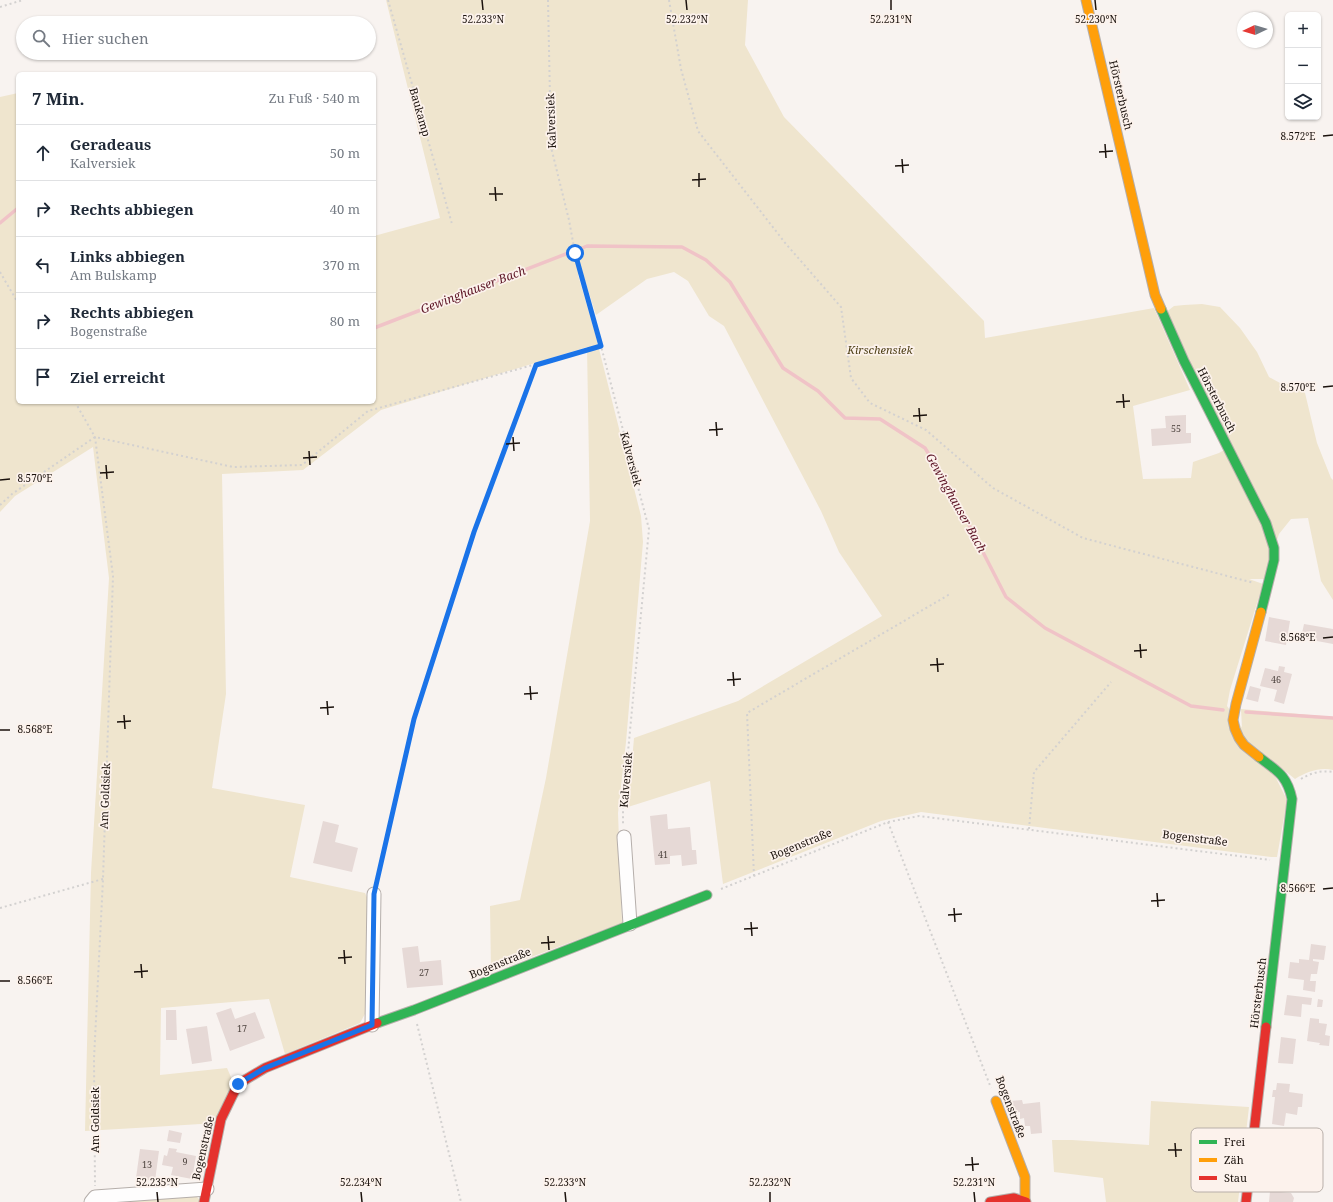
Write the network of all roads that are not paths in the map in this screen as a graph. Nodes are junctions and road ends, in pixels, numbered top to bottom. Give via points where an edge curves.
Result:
1 (1086, 0) edge
2 (624, 837) road end
3 (374, 894) road end
4 (707, 895) road end
5 (630, 924) junction
6 (372, 1025) junction
7 (996, 1101) road end
8 (1254, 1128) edge
9 (206, 1188) junction
10 (1247, 1192) edge
11 (93, 1199) edge
12 (1026, 1201) edge
13 (204, 1202) edge
14 (990, 1202) edge
15 (1246, 1202) edge

1 - 8 street, Hörsterbusch via 1155,295 1184,361 1266,523 1274,548 1268,587 1233,720 1237,733 1247,748 1282,775 1290,786 1292,800
2 - 5 street
3 - 6 street
4 - 5 street, Bogenstraße
5 - 6 street, Bogenstraße
6 - 9 street, Bogenstraße via 265,1068 238,1084 221,1119
7 - 12 street, Bogenstraße via 1024,1177
9 - 11 street
9 - 13 street, Bogenstraße
10 - 15 street, Hörsterbusch
12 - 14 street via 1014,1198

